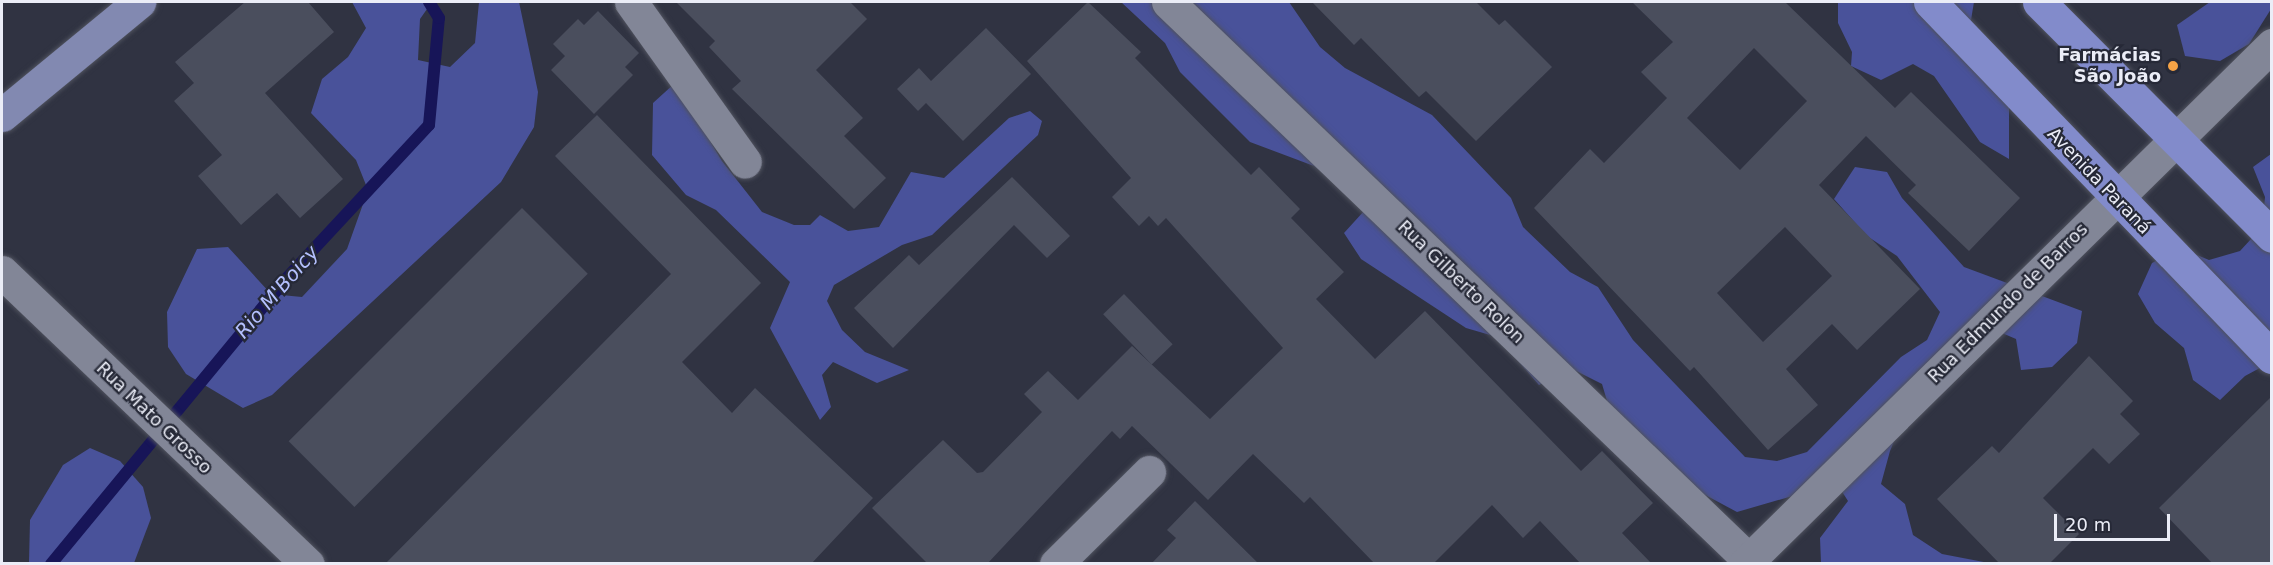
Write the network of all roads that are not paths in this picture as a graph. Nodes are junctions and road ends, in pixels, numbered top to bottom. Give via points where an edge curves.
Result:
1 (139, 2) edge
2 (632, 2) edge
3 (1168, 2) edge
4 (1930, 2) edge
5 (2039, 2) edge
6 (2271, 45) edge
7 (2, 115) edge
8 (2176, 138) junction
9 (745, 162) dead end
10 (2114, 198) junction
11 (2271, 236) edge
12 (2, 272) edge
13 (2271, 357) edge
14 (1149, 472) dead end
15 (1749, 562) edge
16 (308, 564) edge
17 (1056, 564) edge

1 - 7 main road
2 - 9 street
3 - 15 street, Rua Gilberto Rolon
4 - 10 main road, Avenida Paraná
5 - 8 main road
6 - 8 street, Rua Edmundo de Barros
8 - 10 street, Rua Edmundo de Barros
8 - 11 main road
10 - 13 main road, Avenida Paraná
10 - 15 street, Rua Edmundo de Barros
12 - 16 street, Rua Mato Grosso
14 - 17 street

